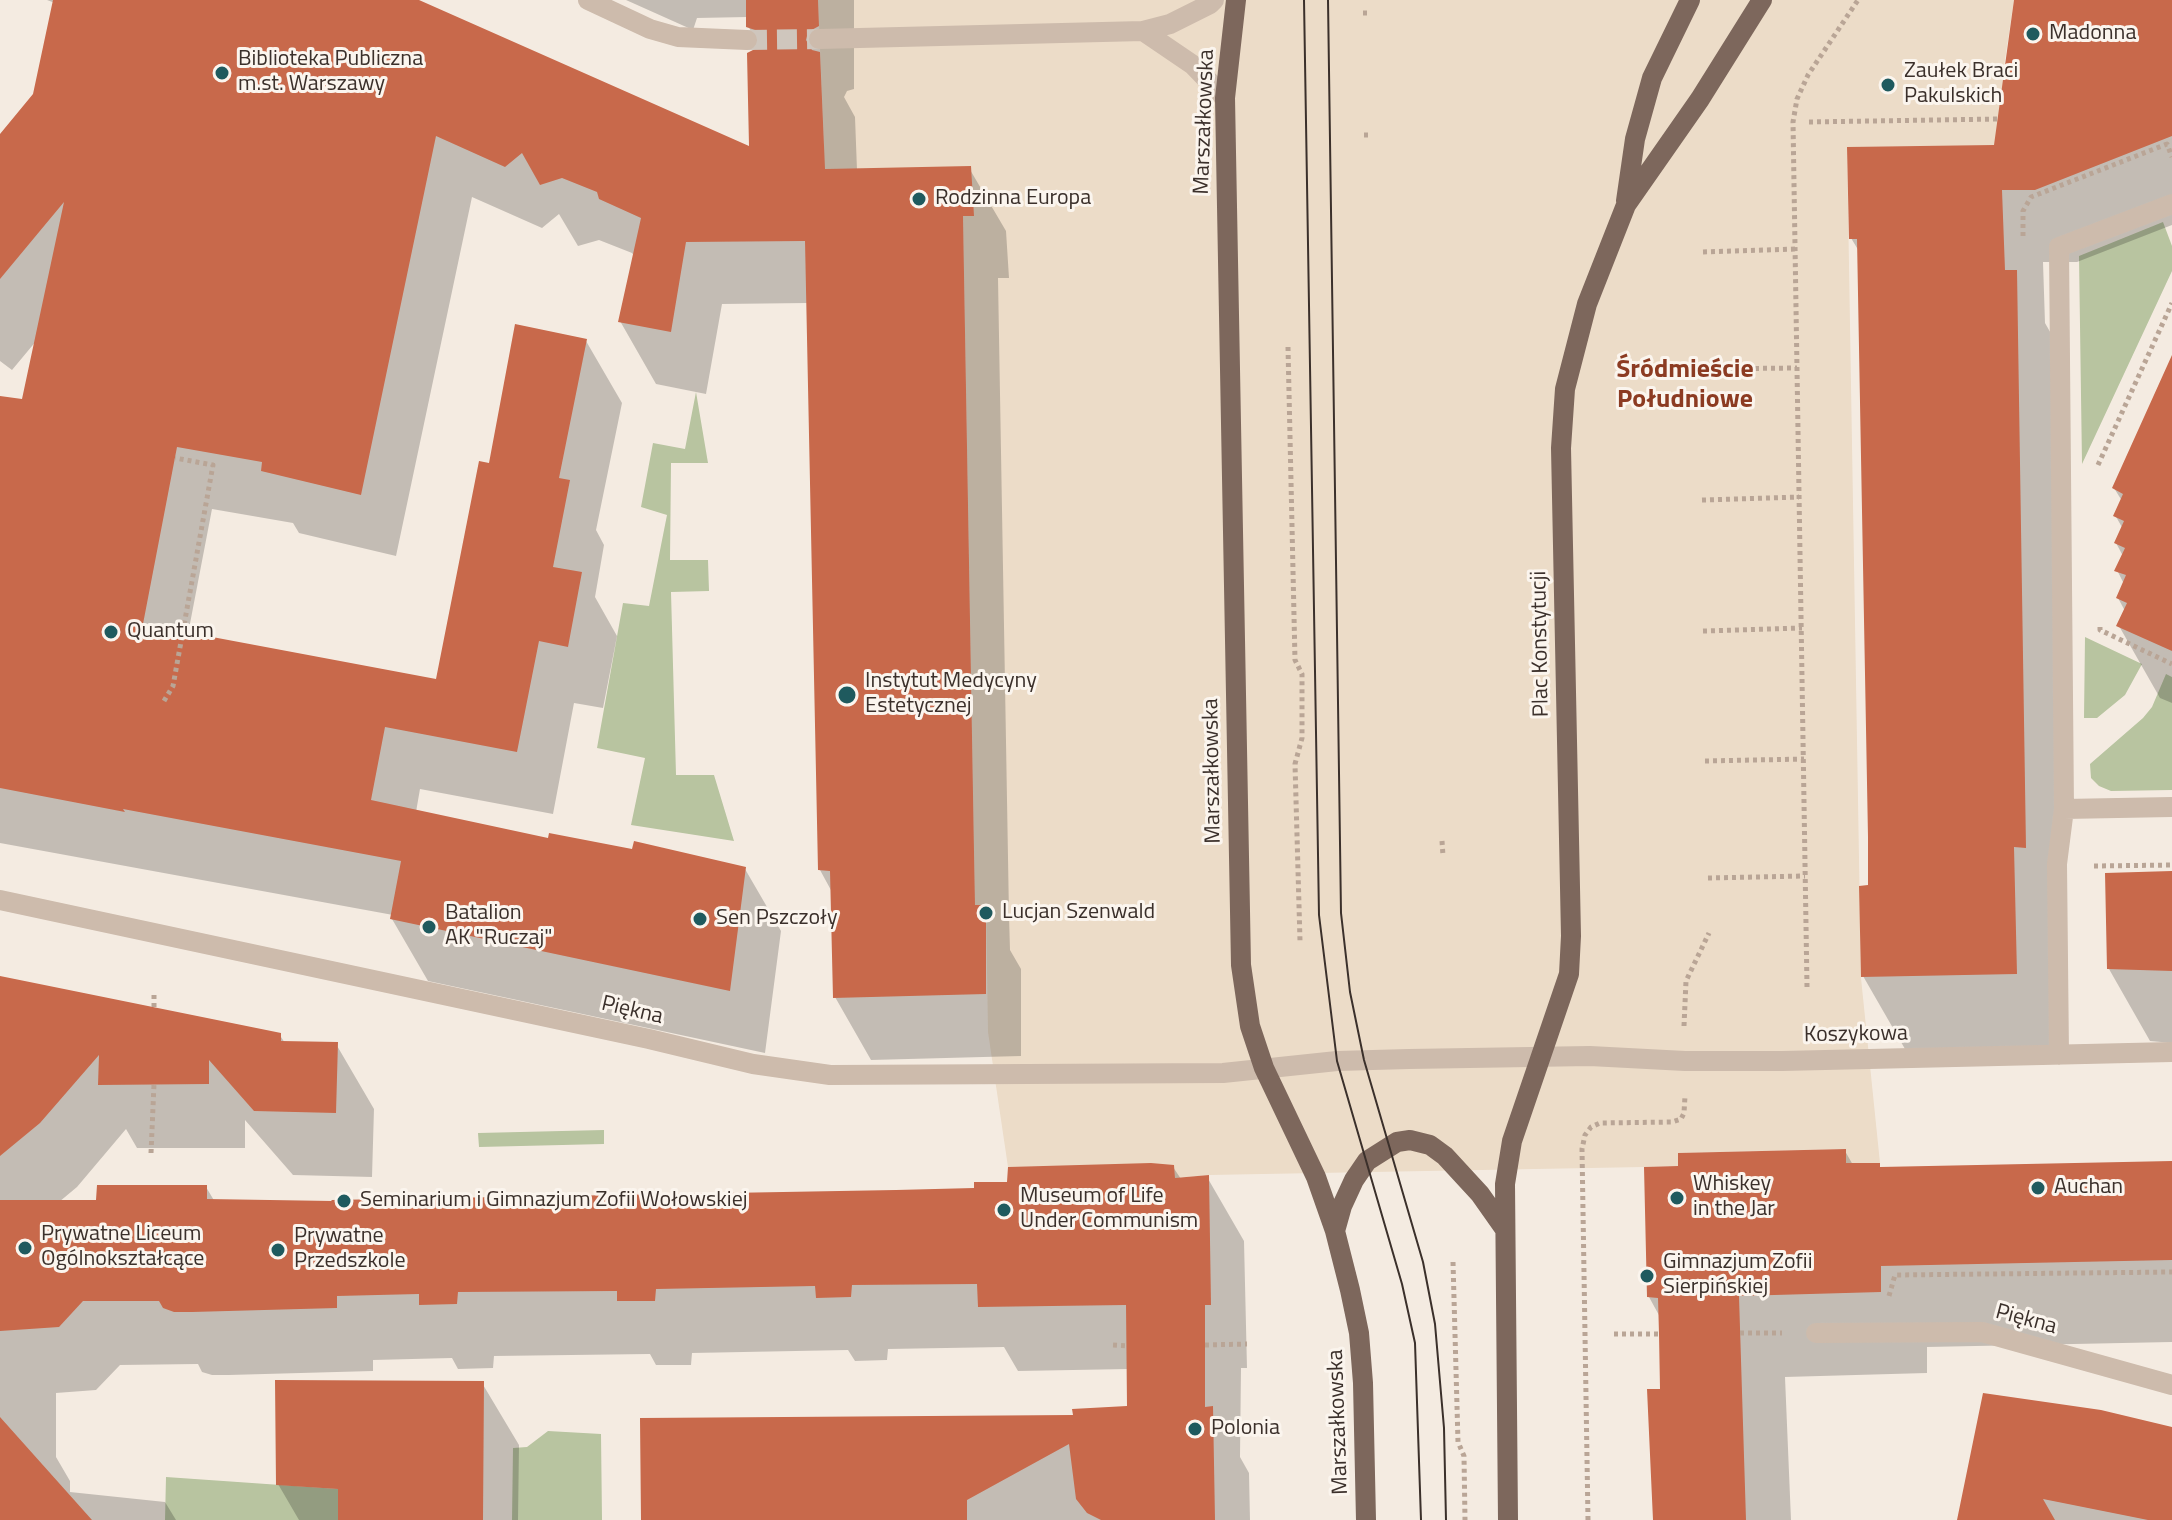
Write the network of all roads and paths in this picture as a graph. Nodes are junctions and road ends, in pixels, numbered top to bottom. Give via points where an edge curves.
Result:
1 (588, 0) edge
2 (1214, 0) edge
3 (1236, 0) edge
4 (1690, 0) edge
5 (1762, 0) edge
6 (1858, 0) edge
7 (1363, 13) dead end
8 (1371, 13) dead end
9 (1143, 31) junction
10 (819, 39) tunnel mouth
11 (747, 40) tunnel mouth
12 (1225, 98) junction
13 (2000, 119) dead end
14 (1809, 122) dead end
15 (1364, 135) dead end
16 (1372, 135) dead end
17 (2167, 144) dead end
18 (2172, 157) edge
19 (2172, 204) edge
20 (1626, 205) junction
21 (1796, 249) junction
22 (1703, 252) dead end
23 (2172, 303) edge
24 (1288, 347) dead end
25 (1797, 368) junction
26 (1699, 369) dead end
27 (175, 458) dead end
28 (2097, 467) dead end
29 (1799, 497) junction
30 (1702, 500) dead end
31 (2100, 616) dead end
32 (1802, 628) junction
33 (1703, 631) dead end
34 (2172, 664) edge
35 (164, 701) dead end
36 (1804, 759) junction
37 (1705, 761) dead end
38 (2172, 807) edge
39 (2064, 809) junction
40 (1442, 841) dead end
41 (1443, 856) dead end
42 (2172, 865) edge
43 (2090, 866) dead end
44 (1805, 876) junction
45 (1708, 878) dead end
46 (0, 900) edge
47 (1709, 933) dead end
48 (1300, 941) dead end
49 (1807, 987) dead end
50 (154, 992) dead end
51 (154, 1007) dead end
52 (1684, 1008) dead end
53 (2172, 1052) edge
54 (2059, 1055) junction
55 (1541, 1057) junction
56 (1264, 1068) junction
57 (154, 1084) dead end
58 (1685, 1107) dead end
59 (151, 1153) dead end
60 (1504, 1228) junction
61 (1335, 1231) junction
62 (1453, 1262) dead end
63 (2172, 1272) edge
64 (1888, 1303) dead end
65 (1816, 1333) dead end
66 (1614, 1334) dead end
67 (1659, 1334) dead end
68 (1247, 1344) dead end
69 (1113, 1345) dead end
70 (1205, 1345) dead end
71 (1127, 1346) dead end
72 (2172, 1385) edge
73 (1366, 1520) edge
74 (1465, 1520) edge
75 (1508, 1520) edge
76 (1588, 1520) edge

1 - 11 street via 678,37
2 - 9 street via 1170,24
3 - 12 main road, Marszałkowska
4 - 20 main road via 1652,78 1635,139
5 - 20 main road, Plac Konstytucji
6 - 21 path via 1802,86 1793,122
7 - 8 path
9 - 10 street
9 - 12 street via 1193,65
12 - 56 main road, Marszałkowska via 1239,942 1250,1026
13 - 14 path
15 - 16 path
17 - 18 path
19 - 39 street via 2059,247
20 - 55 main road, Plac Konstytucji via 1587,304 1565,389 1561,448 1571,936 1569,974
21 - 22 path
21 - 25 path
23 - 28 path
24 - 48 path via 1295,660 1302,674 1302,738 1295,764
25 - 26 path
25 - 29 path
27 - 35 path via 213,465 173,686
29 - 30 path
29 - 32 path
31 - 34 path via 2100,630
32 - 33 path
32 - 36 path
36 - 37 path
36 - 44 path
38 - 39 street
39 - 54 street via 2057,864
40 - 41 path
42 - 43 path
44 - 45 path
44 - 49 path
46 - 56 street, Piękna via 790,1071 887,1076 1223,1073
47 - 52 path via 1686,981
50 - 51 path
53 - 54 street, Koszykowa
54 - 55 street, Koszykowa via 1782,1061
55 - 56 street via 1337,1061
55 - 60 main road via 1512,1141
56 - 61 main road, Marszałkowska via 1316,1177
57 - 59 path
58 - 76 path via 1681,1119 1672,1122 1600,1123 1585,1135
60 - 61 main road via 1445,1156 1410,1140 1367,1161 1342,1206
60 - 75 main road
61 - 73 main road, Marszałkowska via 1359,1333
62 - 74 path
63 - 64 path via 1895,1275
65 - 72 street, Piękna via 1982,1332
66 - 67 path
68 - 70 path
69 - 71 path

